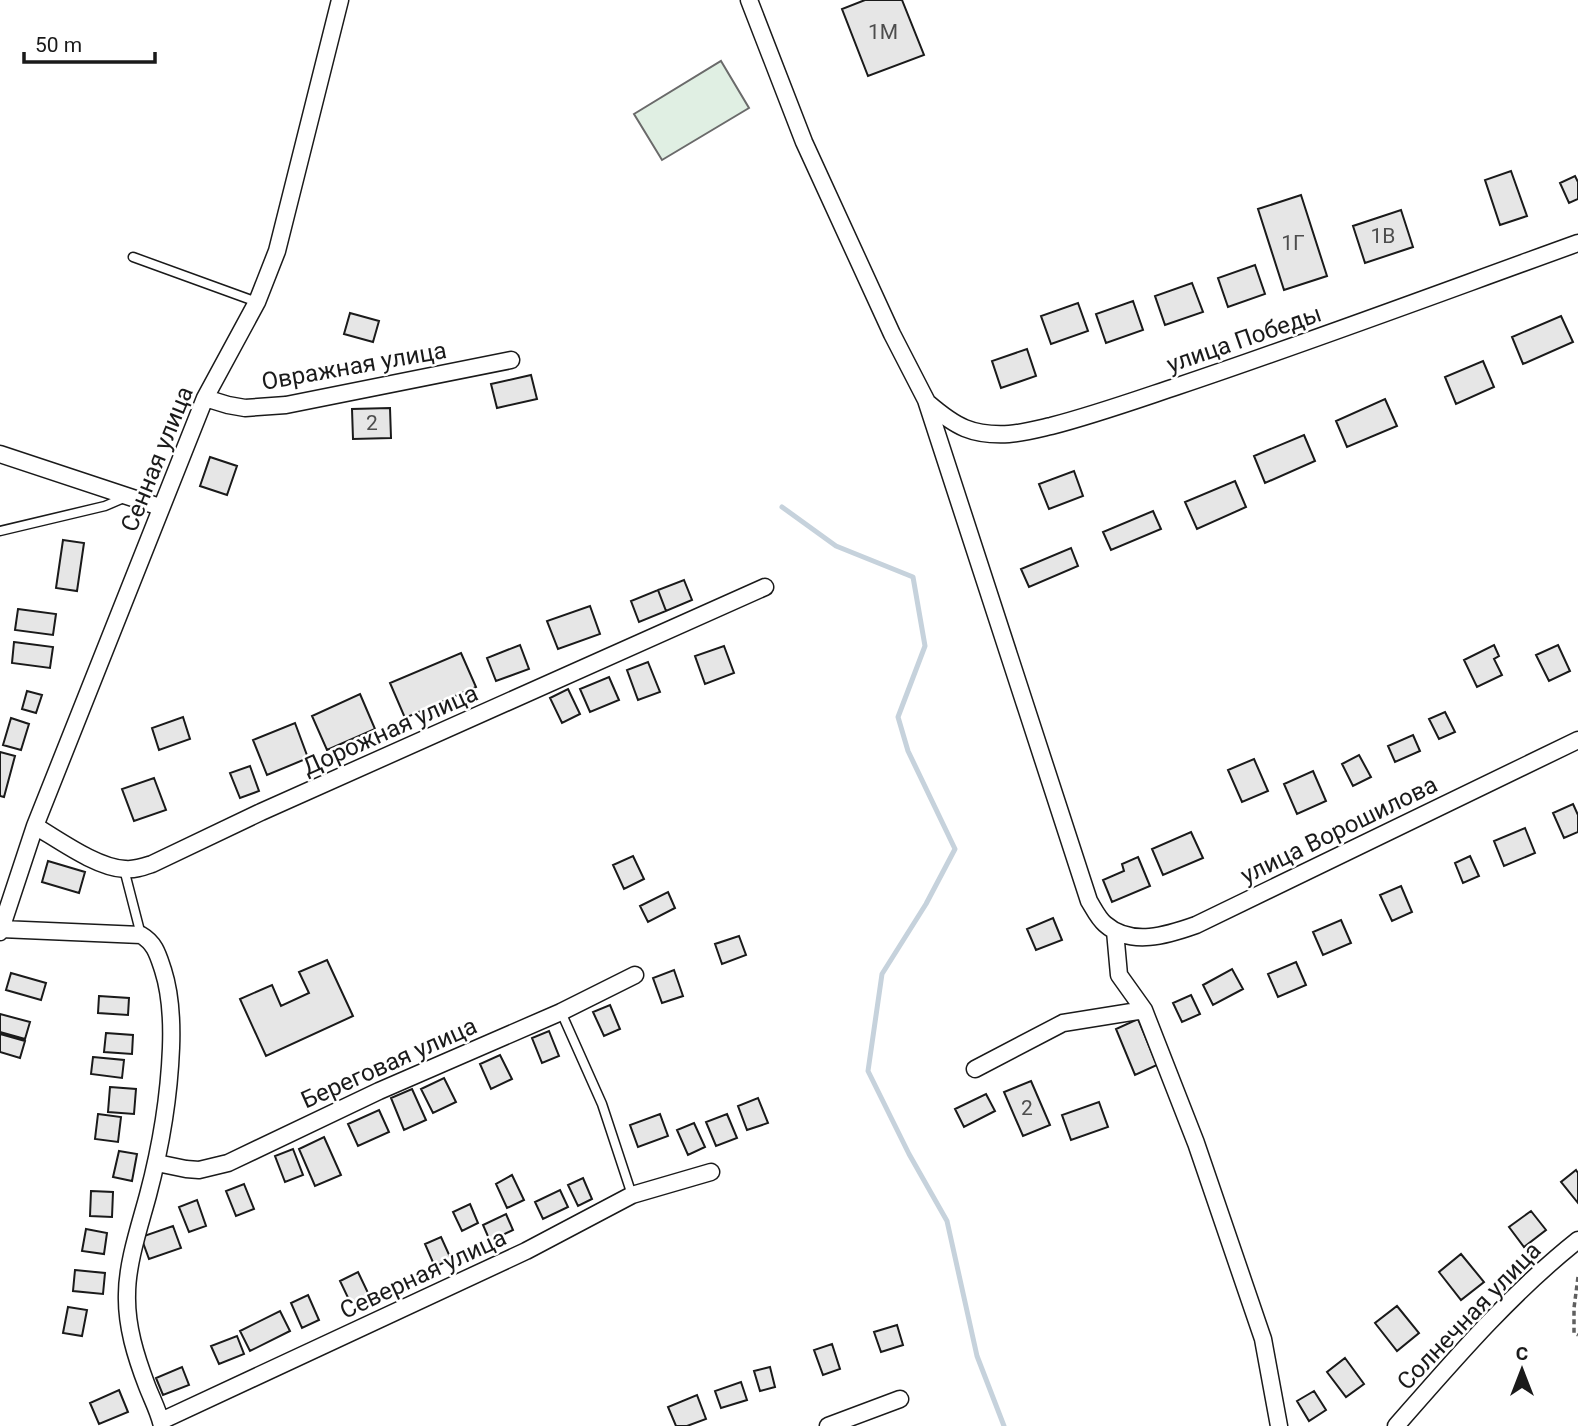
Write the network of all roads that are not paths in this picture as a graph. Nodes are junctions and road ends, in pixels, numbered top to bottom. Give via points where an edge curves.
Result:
1 (340, 0) edge
2 (749, 0) edge
3 (1578, 243) edge
4 (132, 257) dead end
5 (257, 302) junction
6 (511, 360) dead end
7 (205, 398) junction
8 (926, 400) junction
9 (0, 454) edge
10 (126, 497) junction
11 (160, 507) junction
12 (0, 531) edge
13 (765, 587) dead end
14 (1578, 740) edge
15 (35, 826) junction
16 (124, 869) junction
17 (0, 931) edge
18 (1115, 931) junction
19 (141, 935) junction
20 (635, 975) dead end
21 (1144, 1010) junction
22 (561, 1012) junction
23 (975, 1069) dead end
24 (157, 1163) junction
25 (711, 1172) dead end
26 (632, 1195) junction
27 (1578, 1240) edge
28 (900, 1399) dead end
29 (162, 1423) edge
30 (828, 1426) edge
31 (1279, 1426) edge
32 (1396, 1426) edge

1 - 5 street, Сенная улица via 277,251
2 - 8 street via 804,142
3 - 8 street, улица Победы via 1239,366 1047,427 1012,434 986,433 947,420
4 - 5 lane
5 - 7 street, Сенная улица
6 - 7 street, Овражная улица via 286,405 245,408
7 - 11 street, Сенная улица
8 - 18 street via 1089,901
9 - 10 street
10 - 11 street
10 - 12 lane
11 - 15 street, Сенная улица
13 - 16 street, Дорожная улица via 152,864
14 - 18 street, улица Ворошилова via 1196,925 1157,937
15 - 16 street via 97,862
15 - 17 street, Сенная улица
16 - 19 lane
17 - 19 street
18 - 21 street via 1119,975
19 - 24 street via 155,947 170,997 170,1081
20 - 22 street, Береговая улица
21 - 23 street via 1063,1023
21 - 31 street via 1196,1143 1263,1339
22 - 24 street, Береговая улица via 228,1163 199,1170
22 - 26 lane via 602,1104
24 - 29 street via 127,1291 136,1356
25 - 26 street, Северная улица
26 - 29 street, Северная улица via 526,1251
27 - 32 street, Солнечная улица via 1460,1354
28 - 30 street

